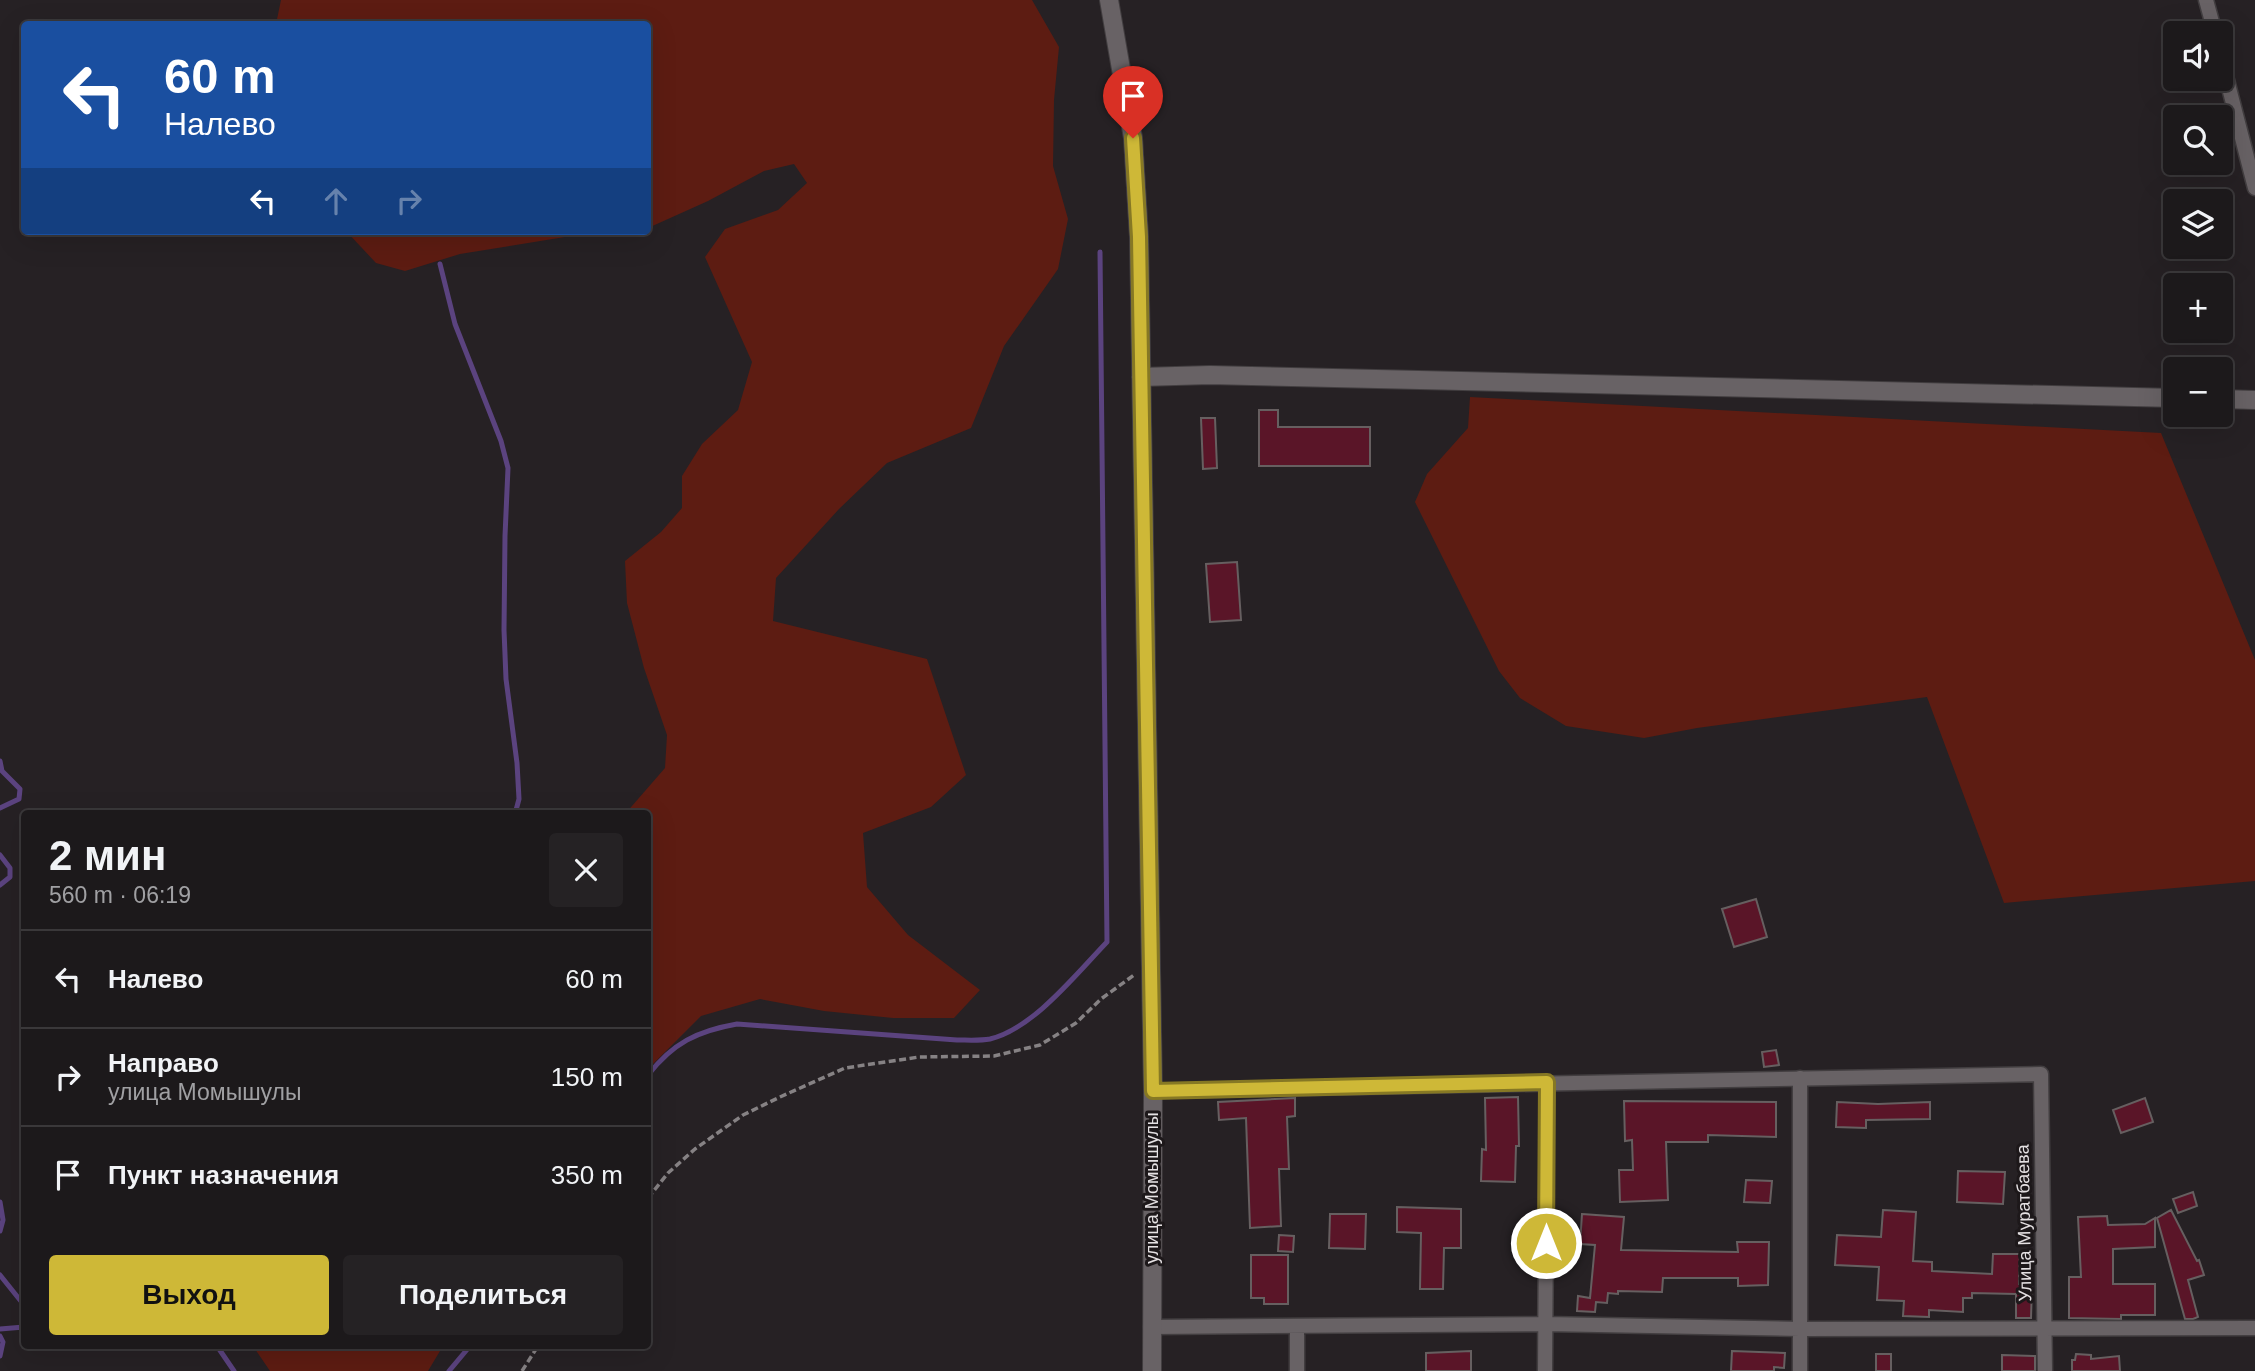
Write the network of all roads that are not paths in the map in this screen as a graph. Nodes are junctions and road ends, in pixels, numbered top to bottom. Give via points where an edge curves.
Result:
1 (1109, 0) edge
2 (2206, 0) edge
3 (2212, 21) edge
4 (2230, 91) edge
5 (2255, 188) edge
6 (1141, 377) junction
7 (2163, 398) edge
8 (2233, 399) edge
9 (2255, 400) edge
10 (1800, 1078) junction
11 (1547, 1082) junction
12 (1153, 1091) junction
13 (1546, 1324) junction
14 (1297, 1326) junction
15 (1151, 1327) junction
16 (1800, 1329) junction
17 (2044, 1330) junction
18 (2255, 1330) edge
19 (1152, 1371) edge
20 (1297, 1371) edge
21 (1545, 1371) edge
22 (1800, 1371) edge
23 (2045, 1371) edge

1 - 6 street, улица Момышулы via 1133,138
2 - 3 street
4 - 5 street
6 - 7 street
6 - 12 street, улица Момышулы
8 - 9 street
10 - 11 street
10 - 16 street
10 - 17 street, Улица Муратбаева via 2041,1074
11 - 12 street
11 - 13 street
12 - 15 street, улица Момышулы
13 - 14 street
13 - 16 street
13 - 21 street
14 - 15 street
14 - 20 street
15 - 19 street, улица Момышулы
16 - 17 street
16 - 22 street
17 - 18 street
17 - 23 street, Улица Муратбаева

